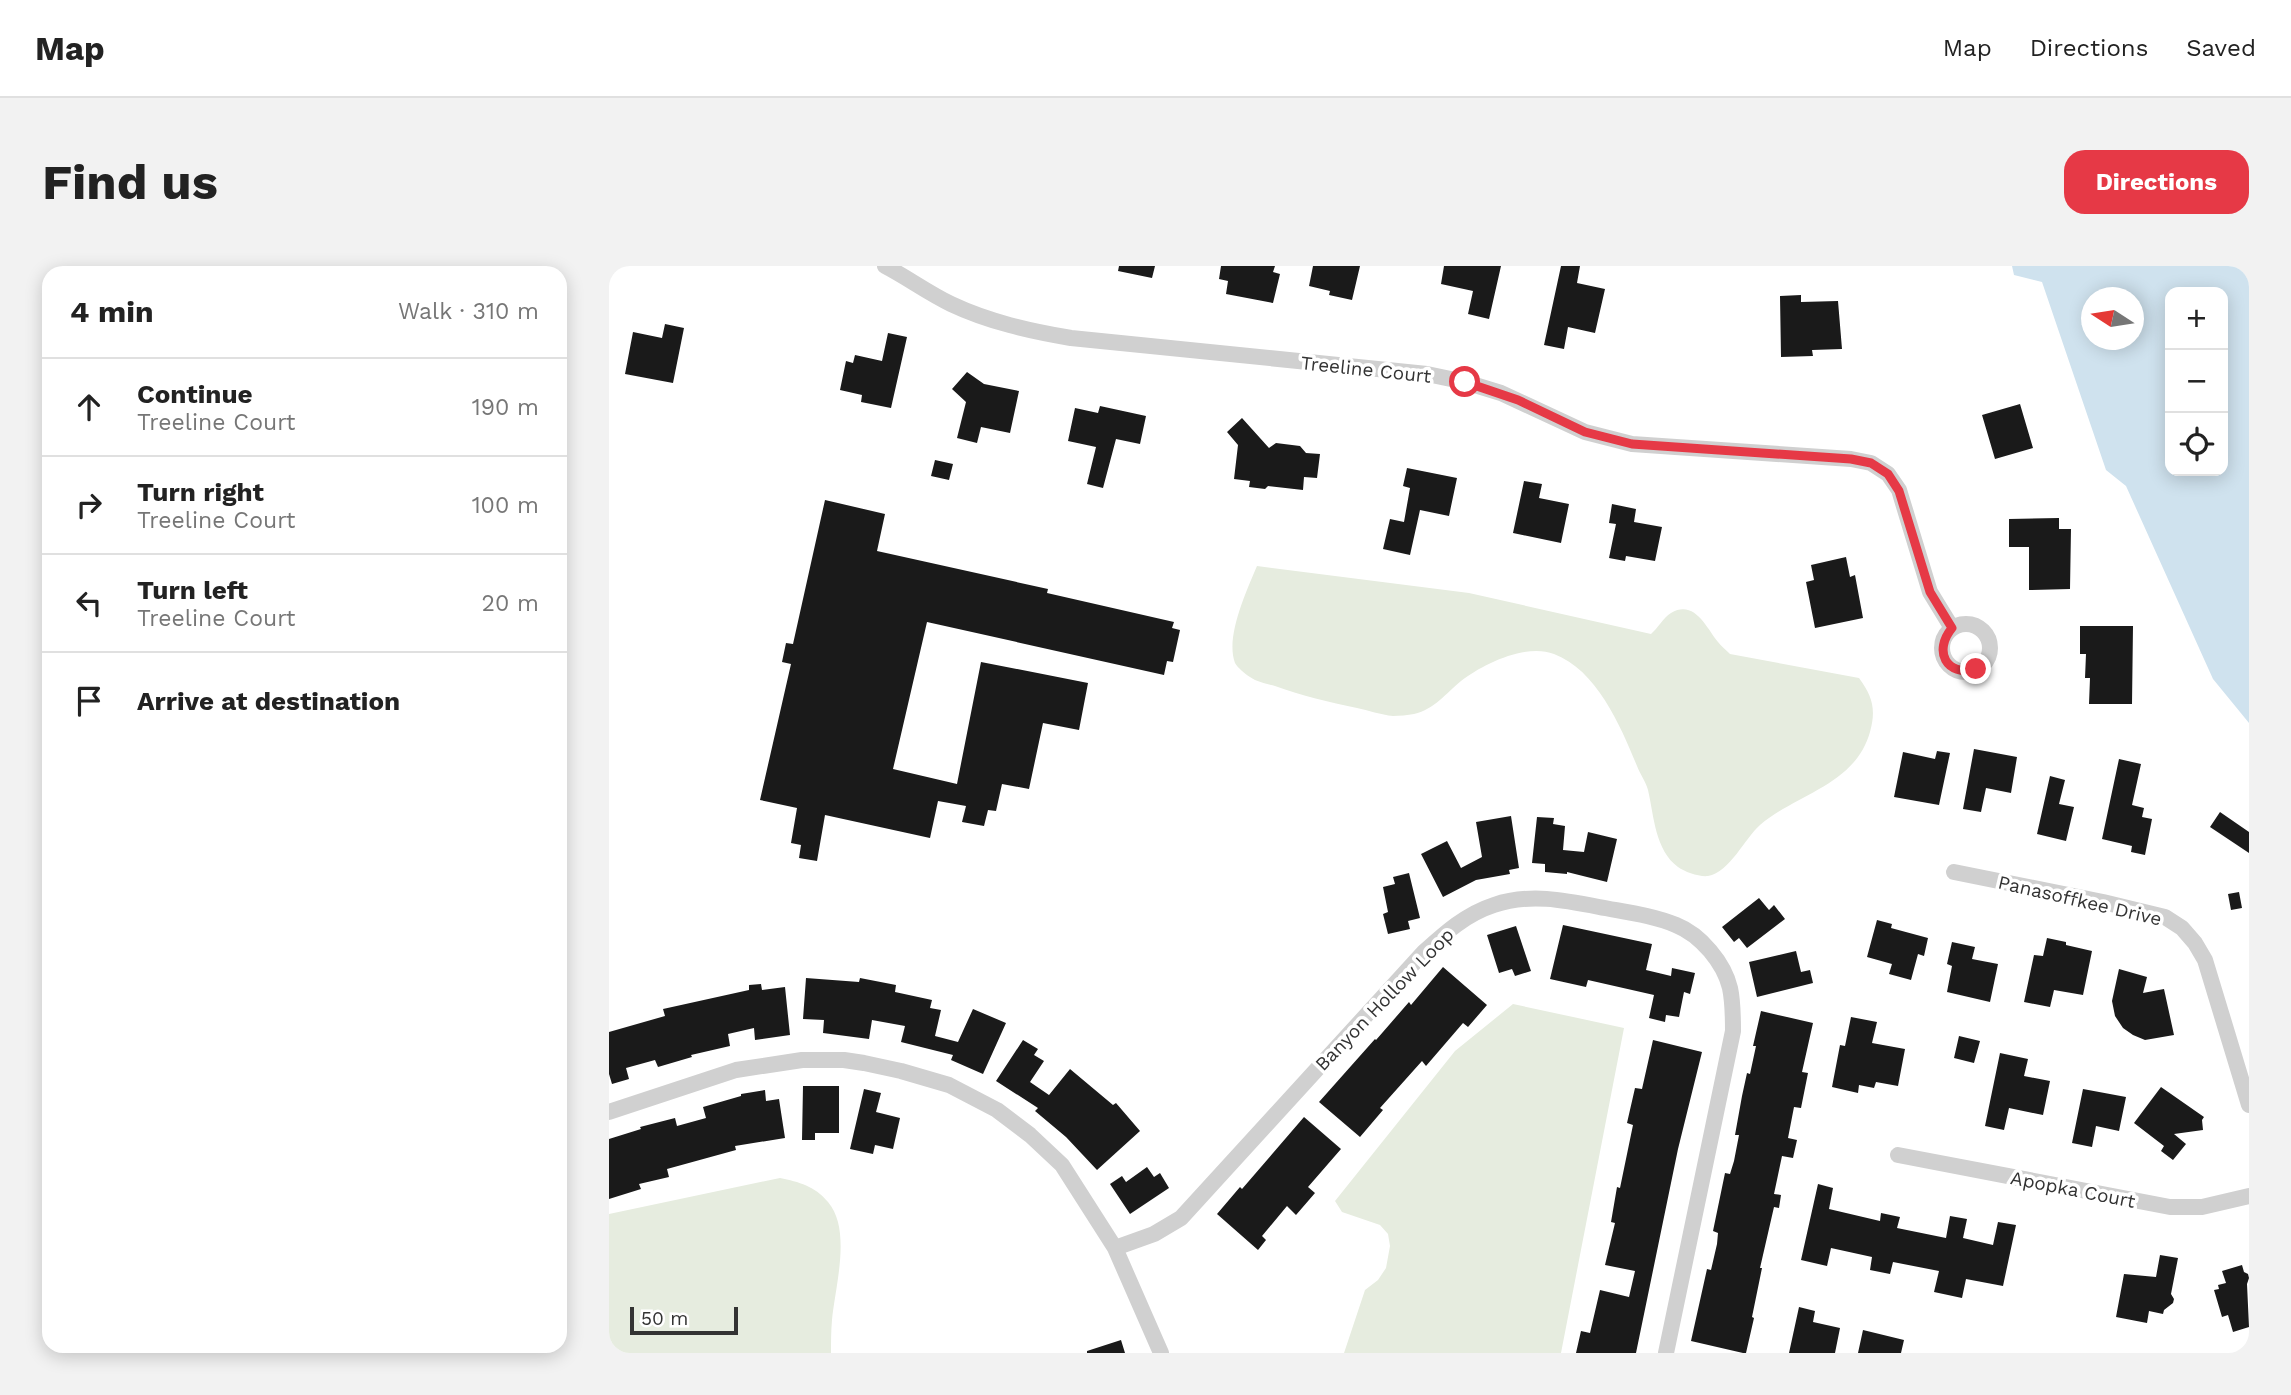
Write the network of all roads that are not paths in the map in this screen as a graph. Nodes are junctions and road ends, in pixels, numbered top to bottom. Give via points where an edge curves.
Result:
1 (885, 266) edge
2 (1952, 628) dead end
3 (1954, 872) dead end
4 (2249, 1105) edge
5 (609, 1112) edge
6 (1898, 1155) dead end
7 (2249, 1196) edge
8 (1115, 1248) junction
9 (1161, 1353) edge
10 (1666, 1353) edge

1 - 2 street, Treeline Court via 969,312 1038,332 1427,374 1501,393 1585,432 1616,441 1871,463 1888,474 1899,491 1930,592
3 - 4 street, Panasoffkee Drive via 2165,917 2182,928 2205,960
5 - 8 street via 758,1065 844,1060 901,1071 949,1085 997,1110 1030,1135 1062,1165
6 - 7 street, Apopka Court via 2162,1206 2202,1207
8 - 9 street
8 - 10 street, Banyon Hollow Loop via 1181,1218 1424,952 1457,922 1494,904 1555,898 1679,926 1703,944 1722,968 1730,988 1733,1031

